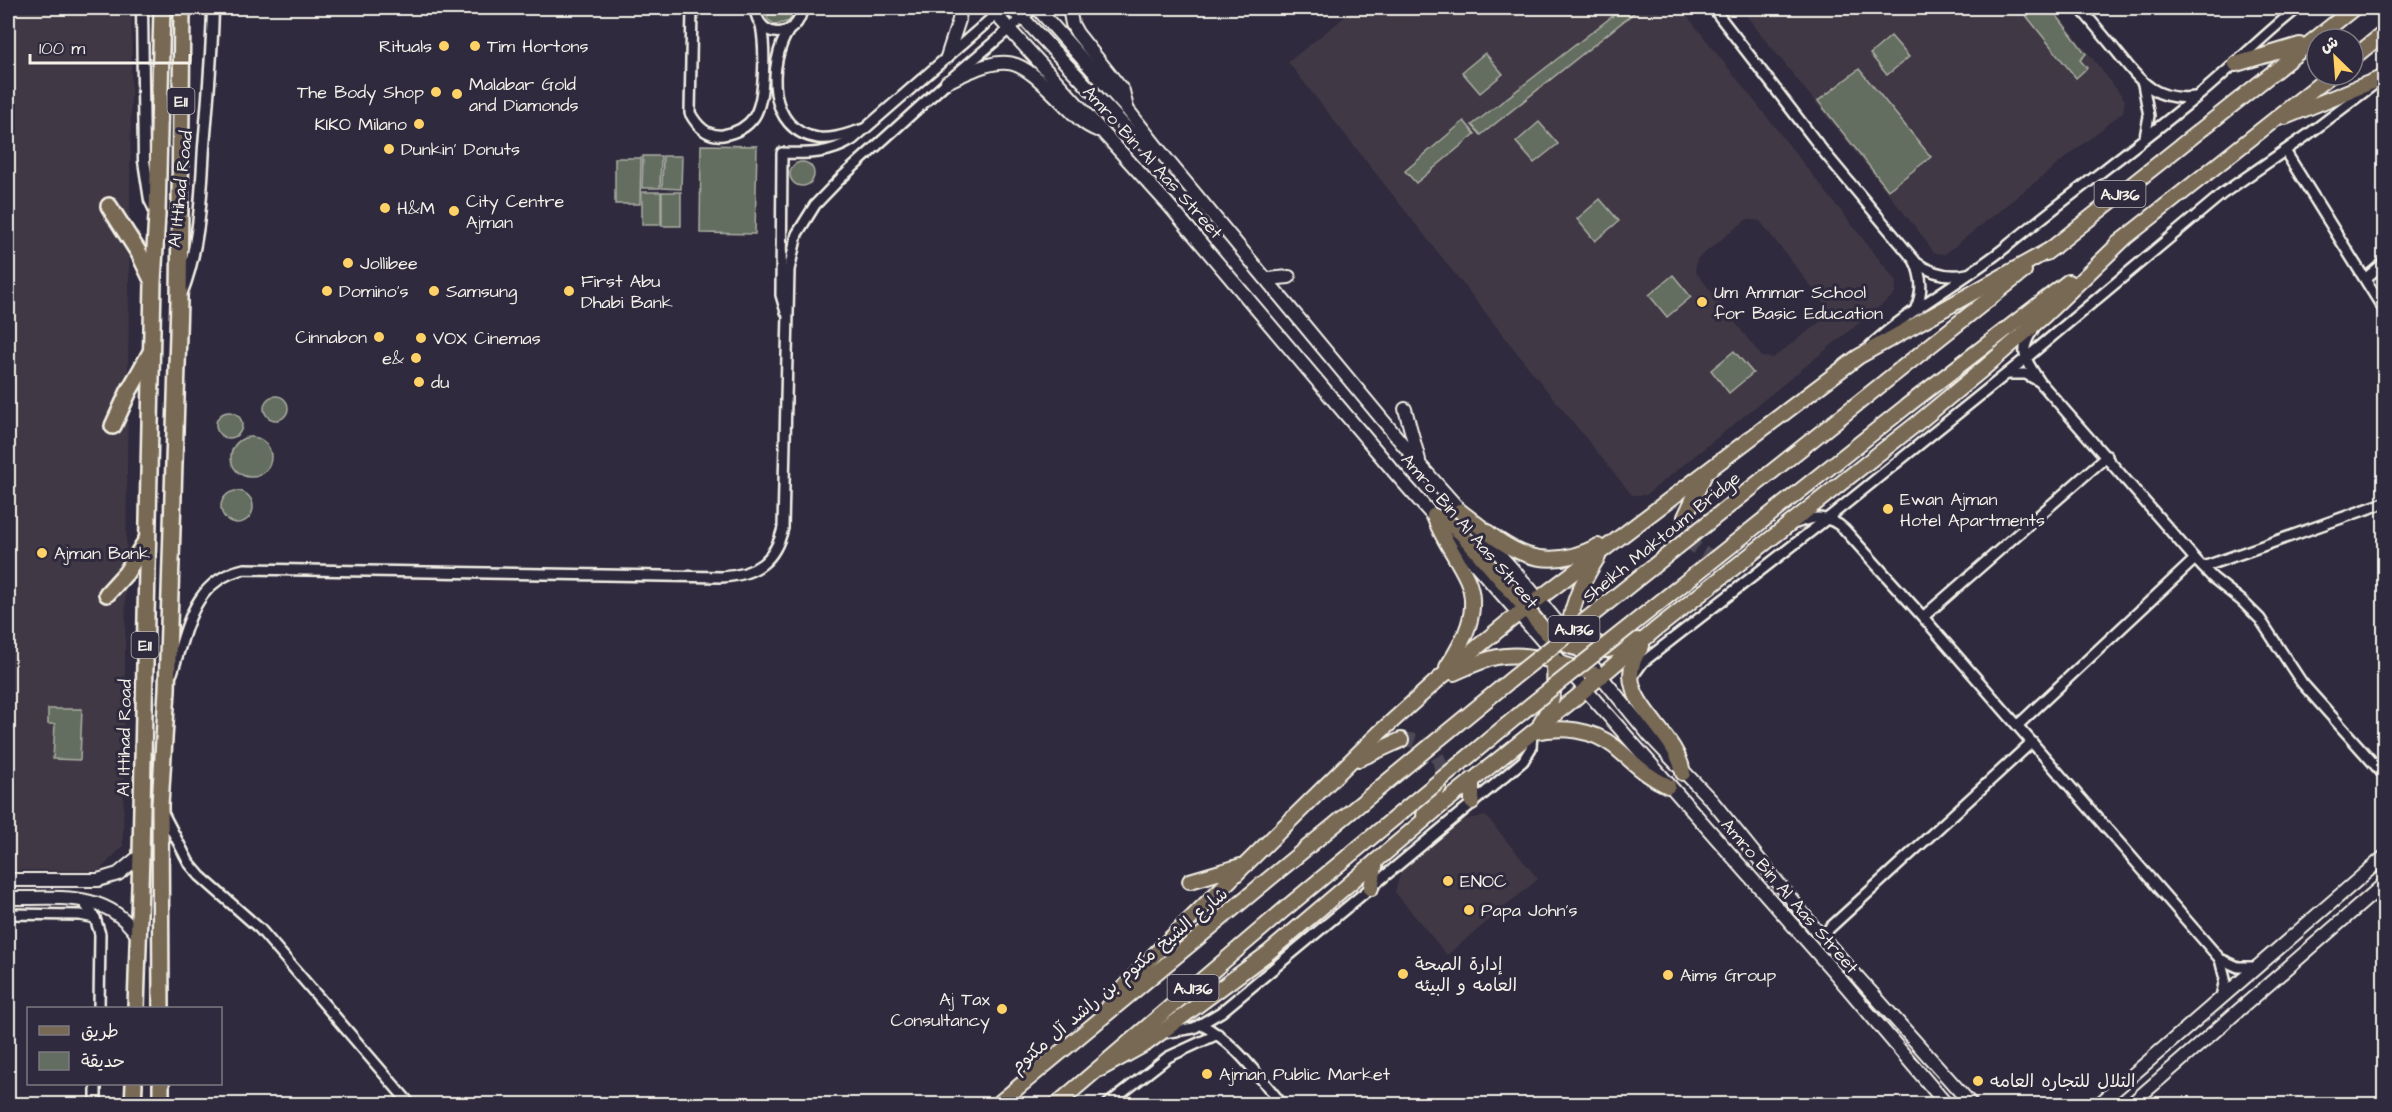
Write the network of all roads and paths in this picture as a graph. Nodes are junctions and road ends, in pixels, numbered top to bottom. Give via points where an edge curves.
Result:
1 (142, 8) edge
2 (162, 8) edge
3 (182, 8) edge
4 (213, 8) edge
5 (692, 8) edge
6 (755, 8) edge
7 (802, 8) edge
8 (960, 8) edge
9 (1036, 8) edge
10 (1069, 8) edge
11 (1713, 8) edge
12 (2080, 8) edge
13 (2298, 8) edge
14 (2354, 8) edge
15 (997, 10) edge
16 (1022, 17) junction
17 (761, 25) junction
18 (1009, 27) junction
19 (2329, 27) edge
20 (789, 30) junction
21 (2385, 33) edge
22 (2305, 44) edge
23 (2305, 45) edge
24 (2365, 49) edge
25 (947, 57) junction
26 (2236, 64) junction
27 (2384, 76) edge
28 (947, 82) junction
29 (2143, 84) junction
30 (2316, 87) edge
31 (2197, 97) junction
32 (1127, 109) junction
33 (2271, 122) junction
34 (866, 128) junction
35 (1102, 132) junction
36 (2145, 137) junction
37 (2285, 151) junction
38 (1161, 152) junction
39 (109, 206) dead end
40 (157, 215) junction
41 (2124, 239) junction
42 (2053, 248) junction
43 (1915, 261) junction
44 (2385, 263) edge
45 (1969, 274) junction
46 (1289, 277) dead end
47 (2366, 278) junction
48 (1267, 279) junction
49 (153, 282) junction
50 (179, 301) junction
51 (1916, 308) junction
52 (2385, 310) edge
53 (787, 315) junction
54 (2044, 316) junction
55 (152, 350) junction
56 (1858, 357) junction
57 (2025, 359) junction
58 (2003, 375) junction
59 (2040, 382) junction
60 (1405, 409) dead end
61 (113, 426) dead end
62 (2107, 456) junction
63 (1420, 465) junction
64 (1706, 471) junction
65 (2385, 503) edge
66 (1845, 505) junction
67 (1460, 511) junction
68 (1434, 516) junction
69 (1685, 517) tunnel mouth
70 (1828, 519) junction
71 (1785, 527) junction
72 (1845, 529) junction
73 (1619, 536) junction
74 (147, 538) junction
75 (1605, 548) junction
76 (1754, 552) junction
77 (1726, 558) tunnel mouth
78 (2195, 559) junction
79 (2203, 567) junction
80 (107, 594) dead end
81 (1530, 602) junction
82 (1574, 603) junction
83 (1923, 617) junction
84 (1654, 630) junction
85 (1547, 633) junction
86 (1573, 645) junction
87 (1619, 647) junction
88 (1562, 662) junction
89 (1602, 675) junction
90 (1440, 678) junction
91 (1631, 680) junction
92 (1586, 689) junction
93 (167, 690) junction
94 (2018, 725) junction
95 (1532, 733) junction
96 (1401, 740) tunnel mouth
97 (2032, 742) junction
98 (1339, 772) junction
99 (1683, 773) junction
100 (2385, 775) edge
101 (1472, 780) junction
102 (1668, 786) junction
103 (1439, 787) tunnel mouth
104 (1472, 802) junction
105 (160, 805) junction
106 (1414, 828) junction
107 (141, 855) junction
108 (2385, 857) edge
109 (1376, 861) junction
110 (1243, 866) junction
111 (8, 880) edge
112 (61, 880) junction
113 (1190, 881) dead end
114 (1264, 883) joint
115 (2385, 884) edge
116 (1371, 888) junction
117 (12, 898) edge
118 (60, 899) junction
119 (82, 900) junction
120 (8, 907) edge
121 (8, 914) edge
122 (95, 918) junction
123 (137, 935) junction
124 (1821, 936) junction
125 (2220, 959) junction
126 (2257, 967) junction
127 (2221, 1000) junction
128 (99, 1007) edge
129 (136, 1007) edge
130 (161, 1007) edge
131 (1103, 1014) junction
132 (1202, 1025) junction
133 (1161, 1033) junction
134 (1218, 1034) junction
135 (1100, 1069) junction
136 (1922, 1078) junction
137 (96, 1085) edge
138 (134, 1085) edge
139 (161, 1085) edge
140 (96, 1104) edge
141 (134, 1104) edge
142 (160, 1104) edge
143 (410, 1104) edge
144 (998, 1104) edge
145 (1057, 1104) edge
146 (1108, 1104) edge
147 (1282, 1104) edge
148 (1935, 1104) edge
149 (1946, 1104) edge
150 (1971, 1104) edge
151 (2099, 1104) edge
152 (2131, 1104) edge

1 - 40 street, Al Ittihad Road via 144,161 150,200
2 - 40 highway, Al Ittihad Road / E11
3 - 50 highway, Al Ittihad Road / E11
4 - 50 street, Al Ittihad Road via 199,225 192,264
5 - 17 street via 690,113 701,128 718,135 744,127 760,102 764,44
6 - 17 street
7 - 20 street via 800,18
8 - 25 main road
9 - 16 street
9 - 32 main road, Amro Bin Al Aas Street
10 - 32 main road via 1077,33 1124,91
11 - 43 street via 1824,152
12 - 29 street
13 - 26 street via 2268,31
14 - 19 main road, AJ136
15 - 16 main road via 1010,10
15 - 18 main road, Amro Bin Al Aas Street
15 - 25 street
16 - 18 street
16 - 38 main road via 1139,141
17 - 20 street via 774,32
18 - 28 street
18 - 35 main road, Amro Bin Al Aas Street
20 - 34 street via 779,48 775,85 780,109 787,120 796,129 819,138
21 - 24 main road
22 - 26 main road
23 - 42 main road, AJ136
25 - 34 street
26 - 31 street
27 - 33 main road
27 - 37 street
28 - 35 main road via 981,66 997,62 1016,64 1029,70 1082,122
28 - 53 street via 815,205 797,234 792,252
29 - 31 street via 2174,97
29 - 36 street via 2149,116
30 - 33 main road, AJ136
31 - 36 street
32 - 38 main road, Amro Bin Al Aas Street
33 - 41 main road, AJ136
34 - 53 street via 831,151 782,153 781,295
35 - 68 main road, Amro Bin Al Aas Street via 1222,266
36 - 45 street
37 - 47 street
37 - 57 street via 2222,194
38 - 48 main road, Amro Bin Al Aas Street
39 - 49 highway
40 - 49 highway, Al Ittihad Road / E11
41 - 54 main road
41 - 135 main road, AJ136, bridge via 1532,704
42 - 56 main road
42 - 114 main road, Sheikh Maktoum Bridge / AJ136, bridge via 1504,685
43 - 45 street via 1946,275
43 - 51 street via 1921,280
44 - 47 street
45 - 51 street
46 - 48 main road
47 - 52 street
48 - 63 main road, Amro Bin Al Aas Street
49 - 55 highway, Al Ittihad Road / E11
50 - 93 highway, Al Ittihad Road / E11
51 - 56 street
53 - 93 street via 783,528 772,555 762,565 743,574 722,577 244,569 218,578 199,598
54 - 57 street via 2025,342
54 - 71 main road via 1920,421
55 - 61 highway
55 - 74 highway, Al Ittihad Road / E11
56 - 64 main road
57 - 58 street
57 - 59 street
58 - 59 street via 2026,374
58 - 66 street
59 - 62 street
60 - 63 main road
62 - 78 street
62 - 83 street
63 - 67 main road, Amro Bin Al Aas Street
64 - 69 main road
64 - 73 main road
65 - 79 street
66 - 70 street
66 - 72 street
67 - 73 main road via 1508,548 1541,559 1568,558
67 - 81 main road, Amro Bin Al Aas Street
68 - 81 main road via 1461,534
68 - 90 main road via 1467,580 1472,601 1466,634
70 - 71 street via 1812,518
70 - 72 street
70 - 91 street via 1643,662
71 - 76 main road
72 - 83 street
73 - 75 main road
74 - 80 highway via 126,573
74 - 107 highway, Al Ittihad Road / E11
75 - 81 main road
75 - 82 main road via 1584,579
76 - 77 main road
76 - 84 main road
78 - 79 street
78 - 94 street
79 - 100 street via 2256,614 2302,683
81 - 85 main road
81 - 86 main road, Amro Bin Al Aas Street
81 - 88 main road, Amro Bin Al Aas Street
81 - 90 main road
82 - 86 main road
82 - 87 main road via 1577,623 1589,639 1598,645
83 - 94 street
84 - 87 main road
84 - 89 main road
84 - 91 main road via 1635,657
85 - 86 main road
85 - 88 main road
86 - 87 main road via 1598,651
86 - 88 main road
86 - 89 main road, Amro Bin Al Aas Street
88 - 89 main road
88 - 90 main road via 1527,656 1499,657
88 - 92 main road
88 - 95 main road via 1555,675 1552,699
89 - 92 main road
89 - 99 main road, Amro Bin Al Aas Street
90 - 98 main road
91 - 99 main road via 1636,696 1676,750
92 - 95 main road
92 - 102 main road, Amro Bin Al Aas Street
93 - 105 highway, Al Ittihad Road / E11
94 - 97 street
95 - 101 main road
95 - 102 main road via 1560,729 1588,733 1613,745 1647,775
95 - 104 street via 1527,757
96 - 98 main road via 1369,753
97 - 124 street
97 - 125 street
98 - 110 main road
99 - 124 main road, Amro Bin Al Aas Street via 1719,810
101 - 104 main road
101 - 106 main road
102 - 136 main road, Amro Bin Al Aas Street via 1834,972
103 - 106 main road
104 - 116 street
105 - 130 highway, Al Ittihad Road / E11
105 - 143 street via 194,870 260,929
106 - 109 main road
107 - 112 main road via 109,878
107 - 123 highway, Al Ittihad Road / E11
108 - 126 main road
109 - 116 main road
109 - 133 main road via 1268,953
110 - 113 main road
110 - 131 main road via 1142,968
111 - 112 main road
112 - 118 main road via 67,891
114 - 131 main road, شارع الشيخ مكتوم بن راشد آل مكتوم / AJ136
115 - 152 main road
116 - 132 street
117 - 118 main road
117 - 120 main road
118 - 119 main road
119 - 122 street
119 - 123 main road via 108,907 127,921
121 - 122 street
122 - 128 street via 101,942
123 - 129 highway, Al Ittihad Road / E11
124 - 150 main road, Amro Bin Al Aas Street
125 - 126 street via 2238,967
125 - 127 street via 2225,979
126 - 127 main road
127 - 151 main road
131 - 144 main road, شارع الشيخ مكتوم بن راشد آل مكتوم / AJ136
132 - 133 street
132 - 134 street
133 - 135 main road
134 - 146 street via 1168,1057
134 - 147 street
135 - 145 main road, AJ136
136 - 148 main road
136 - 149 main road, Amro Bin Al Aas Street
137 - 140 street
138 - 141 highway
139 - 142 highway

